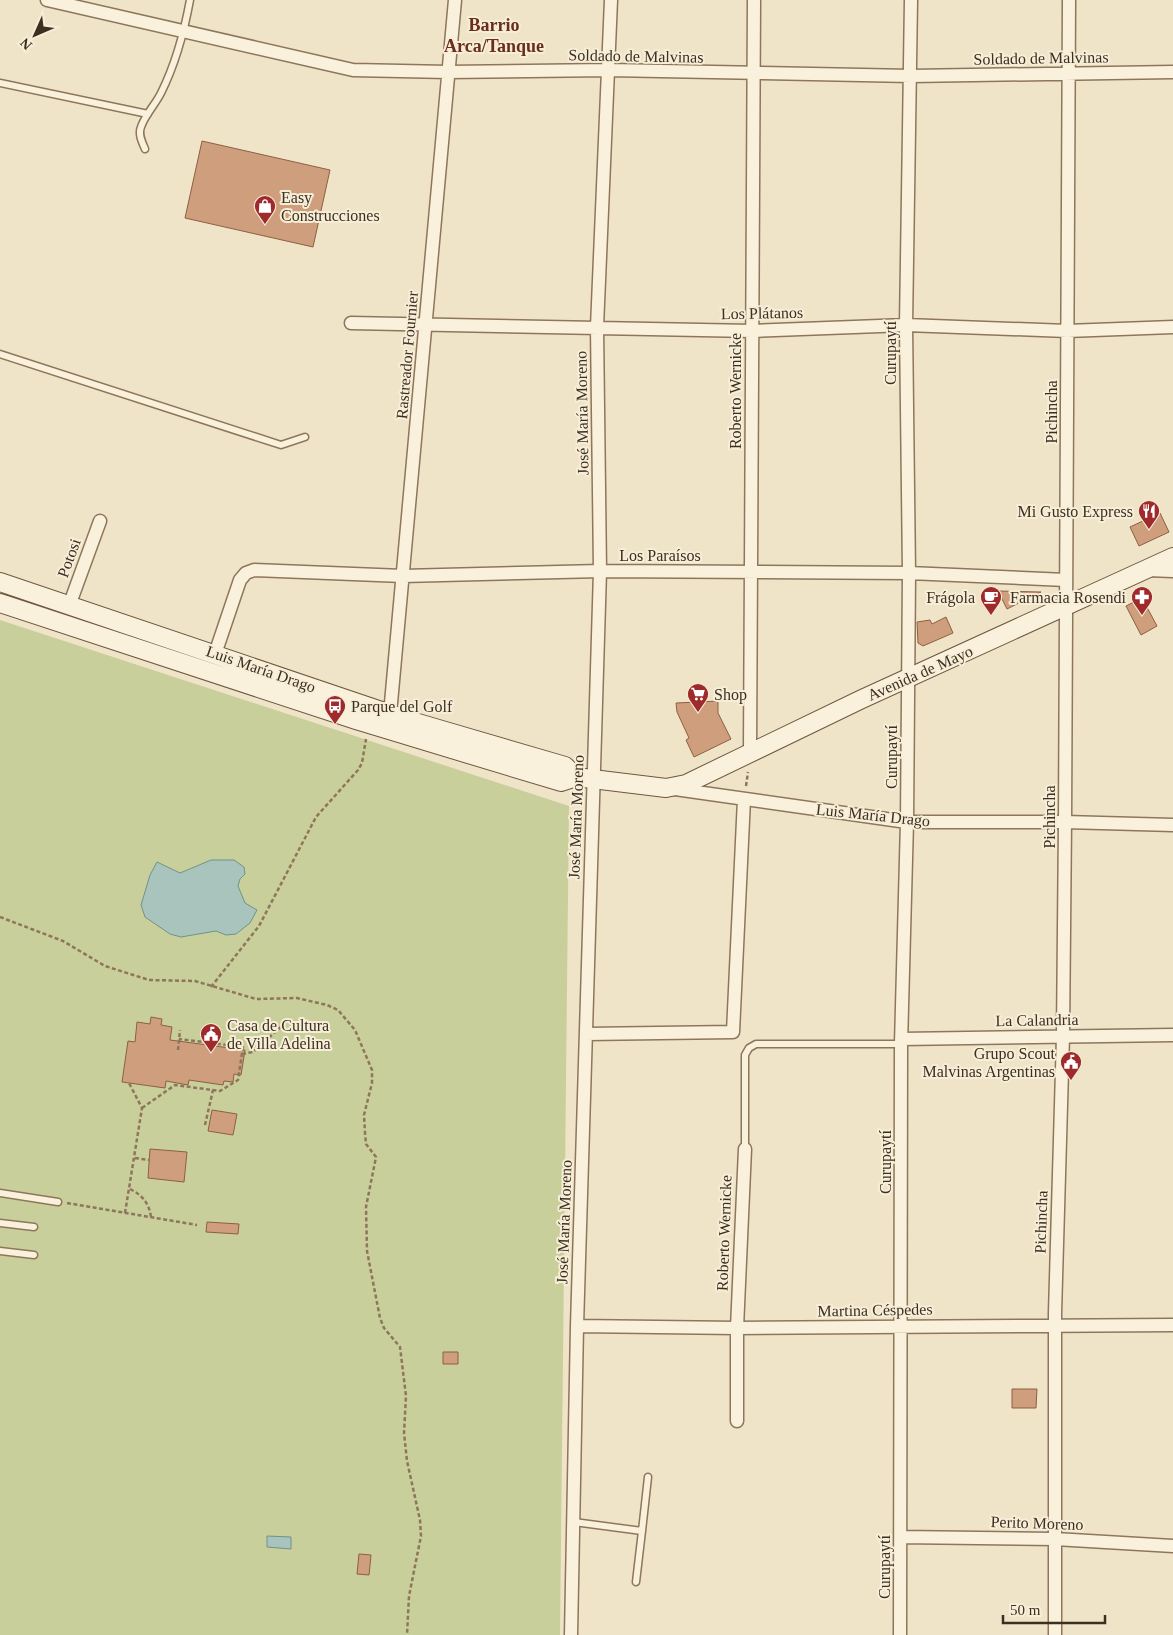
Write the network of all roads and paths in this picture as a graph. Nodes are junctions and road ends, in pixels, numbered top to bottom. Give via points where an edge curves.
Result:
1 (47, 0) edge
2 (190, 0) edge
3 (455, 0) edge
4 (611, 0) edge
5 (754, 0) edge
6 (911, 0) edge
7 (1069, 0) edge
8 (184, 31) junction
9 (609, 70) junction
10 (448, 72) junction
11 (1173, 72) edge
12 (754, 74) junction
13 (1069, 74) junction
14 (911, 76) junction
15 (0, 83) edge
16 (148, 114) junction
17 (145, 149) dead end
18 (351, 322) dead end
19 (906, 325) junction
20 (426, 326) junction
21 (1173, 327) edge
22 (597, 328) junction
23 (1067, 331) junction
24 (752, 332) junction
25 (0, 354) edge
26 (305, 437) dead end
27 (100, 521) dead end
28 (1173, 557) edge
29 (1144, 570) junction
30 (600, 571) junction
31 (751, 571) junction
32 (1173, 571) edge
33 (909, 573) junction
34 (402, 576) junction
35 (1066, 580) junction
36 (0, 582) edge
37 (0, 603) edge
38 (69, 606) junction
39 (1066, 607) junction
40 (215, 654) junction
41 (907, 679) junction
42 (390, 714) junction
43 (365, 743) dead end
44 (750, 753) junction
45 (584, 779) junction
46 (666, 788) junction
47 (744, 799) junction
48 (906, 822) junction
49 (1065, 822) junction
50 (1173, 825) edge
51 (0, 917) edge
52 (211, 987) junction
53 (284, 1024) dead end
54 (180, 1030) dead end
55 (586, 1034) junction
56 (1173, 1035) edge
57 (1063, 1036) junction
58 (179, 1039) junction
59 (901, 1042) junction
60 (749, 1048) joint
61 (178, 1050) dead end
62 (242, 1054) junction
63 (129, 1082) dead end
64 (213, 1090) junction
65 (142, 1108) junction
66 (205, 1125) dead end
67 (745, 1149) joint
68 (135, 1158) junction
69 (150, 1160) dead end
70 (130, 1189) junction
71 (0, 1193) edge
72 (58, 1202) joint
73 (126, 1213) junction
74 (151, 1217) junction
75 (0, 1223) edge
76 (198, 1225) dead end
77 (34, 1227) dead end
78 (0, 1251) edge
79 (34, 1255) dead end
80 (1055, 1325) junction
81 (1173, 1325) edge
82 (577, 1326) junction
83 (902, 1326) junction
84 (737, 1328) junction
85 (737, 1421) dead end
86 (648, 1477) dead end
87 (574, 1522) junction
88 (642, 1531) junction
89 (901, 1537) junction
90 (1055, 1539) junction
91 (1173, 1546) edge
92 (636, 1582) dead end
93 (407, 1635) edge
94 (571, 1635) edge
95 (900, 1635) edge
96 (1055, 1635) edge

1 - 8 street, Soldado de Malvinas
2 - 8 lane
3 - 10 street, Rastreador Fournier
4 - 9 street, José María Moreno
5 - 12 street, Roberto Wernicke
6 - 14 street, Curupaytí
7 - 13 street, Pichincha
8 - 10 street, Soldado de Malvinas via 353,70
8 - 16 lane via 174,64
9 - 10 street, Soldado de Malvinas
9 - 12 street, Soldado de Malvinas
9 - 22 street, José María Moreno
10 - 20 street, Rastreador Fournier
11 - 13 street, Soldado de Malvinas
12 - 14 street, Soldado de Malvinas
12 - 24 street, Roberto Wernicke
13 - 14 street, Soldado de Malvinas
13 - 23 street, Pichincha
14 - 19 street, Curupaytí
15 - 16 lane
16 - 17 lane via 140,128
18 - 20 street, Los Plátanos
19 - 23 street, Los Plátanos
19 - 24 street, Los Plátanos
19 - 33 street, Curupaytí
20 - 22 street, Los Plátanos
20 - 34 street, Rastreador Fournier
21 - 23 street, Los Plátanos
22 - 24 street, Los Plátanos
22 - 30 street, José María Moreno
23 - 35 street, Pichincha
24 - 31 street, Roberto Wernicke
25 - 26 lane via 281,445
27 - 38 street, Potosi
28 - 29 main road, Avenida de Mayo
29 - 32 street
29 - 39 main road, Avenida de Mayo
30 - 31 street, Los Paraísos
30 - 34 street, Los Paraísos
30 - 45 street, José María Moreno
31 - 33 street, Los Paraísos
31 - 44 street, Roberto Wernicke
33 - 35 street, Los Paraísos
33 - 41 street, Curupaytí
34 - 40 street, Los Paraísos via 254,570 246,573 240,580
34 - 42 street, Rastreador Fournier
35 - 39 street, Pichincha
36 - 38 main road, Luis María Drago
37 - 45 main road, Luis María Drago via 359,721 562,782
38 - 40 main road, Luis María Drago
39 - 41 main road, Avenida de Mayo
39 - 49 street, Pichincha
40 - 42 main road, Luis María Drago
41 - 44 main road, Avenida de Mayo
41 - 48 street, Curupaytí
42 - 45 main road, Luis María Drago via 565,766
43 - 52 path via 358,770 316,817 259,926
44 - 46 main road, Avenida de Mayo via 686,784
44 - 47 path
45 - 46 main road, Luis María Drago
45 - 55 street, José María Moreno
46 - 47 street, Luis María Drago
47 - 48 street, Luis María Drago
47 - 55 street via 733,1032
48 - 49 street, Luis María Drago
48 - 59 street, Curupaytí
49 - 50 street, Luis María Drago
49 - 57 street, Pichincha
51 - 52 path via 63,941 116,970 149,980 194,982
52 - 93 path via 256,999 297,998 333,1007 355,1030 372,1070 364,1115 366,1144 376,1157 366,1207 367,1251 380,1318 400,1347 406,1396 404,1433 407,1462 421,1536 409,1596
53 - 62 path via 253,1052
54 - 58 path
55 - 82 street, José María Moreno
56 - 57 street, La Calandria
57 - 59 street, La Calandria
57 - 80 street, Pichincha
58 - 61 path
58 - 62 path via 242,1047
59 - 60 lane, La Calandria via 756,1044
59 - 83 street, Curupaytí
60 - 67 lane, Roberto Wernicke via 745,1055
62 - 64 path via 238,1080 223,1090
63 - 65 path
64 - 65 path via 175,1085
64 - 66 path
65 - 68 path
67 - 84 street, Roberto Wernicke
68 - 69 path
68 - 70 path
70 - 73 path
70 - 74 path via 146,1202
71 - 72 lane
72 - 73 path
73 - 74 path
74 - 76 path
75 - 77 lane
78 - 79 lane
80 - 81 street, Martina Céspedes
80 - 83 street, Martina Céspedes
80 - 90 street, Pichincha
82 - 84 street, Martina Céspedes
82 - 87 street, José María Moreno
83 - 84 street, Martina Céspedes
83 - 89 street, Curupaytí
84 - 85 street, Roberto Wernicke
86 - 88 lane
87 - 88 lane
87 - 94 street, José María Moreno
88 - 92 lane
89 - 90 street, Perito Moreno
89 - 95 street, Curupaytí
90 - 91 street, Perito Moreno
90 - 96 street, Pichincha

